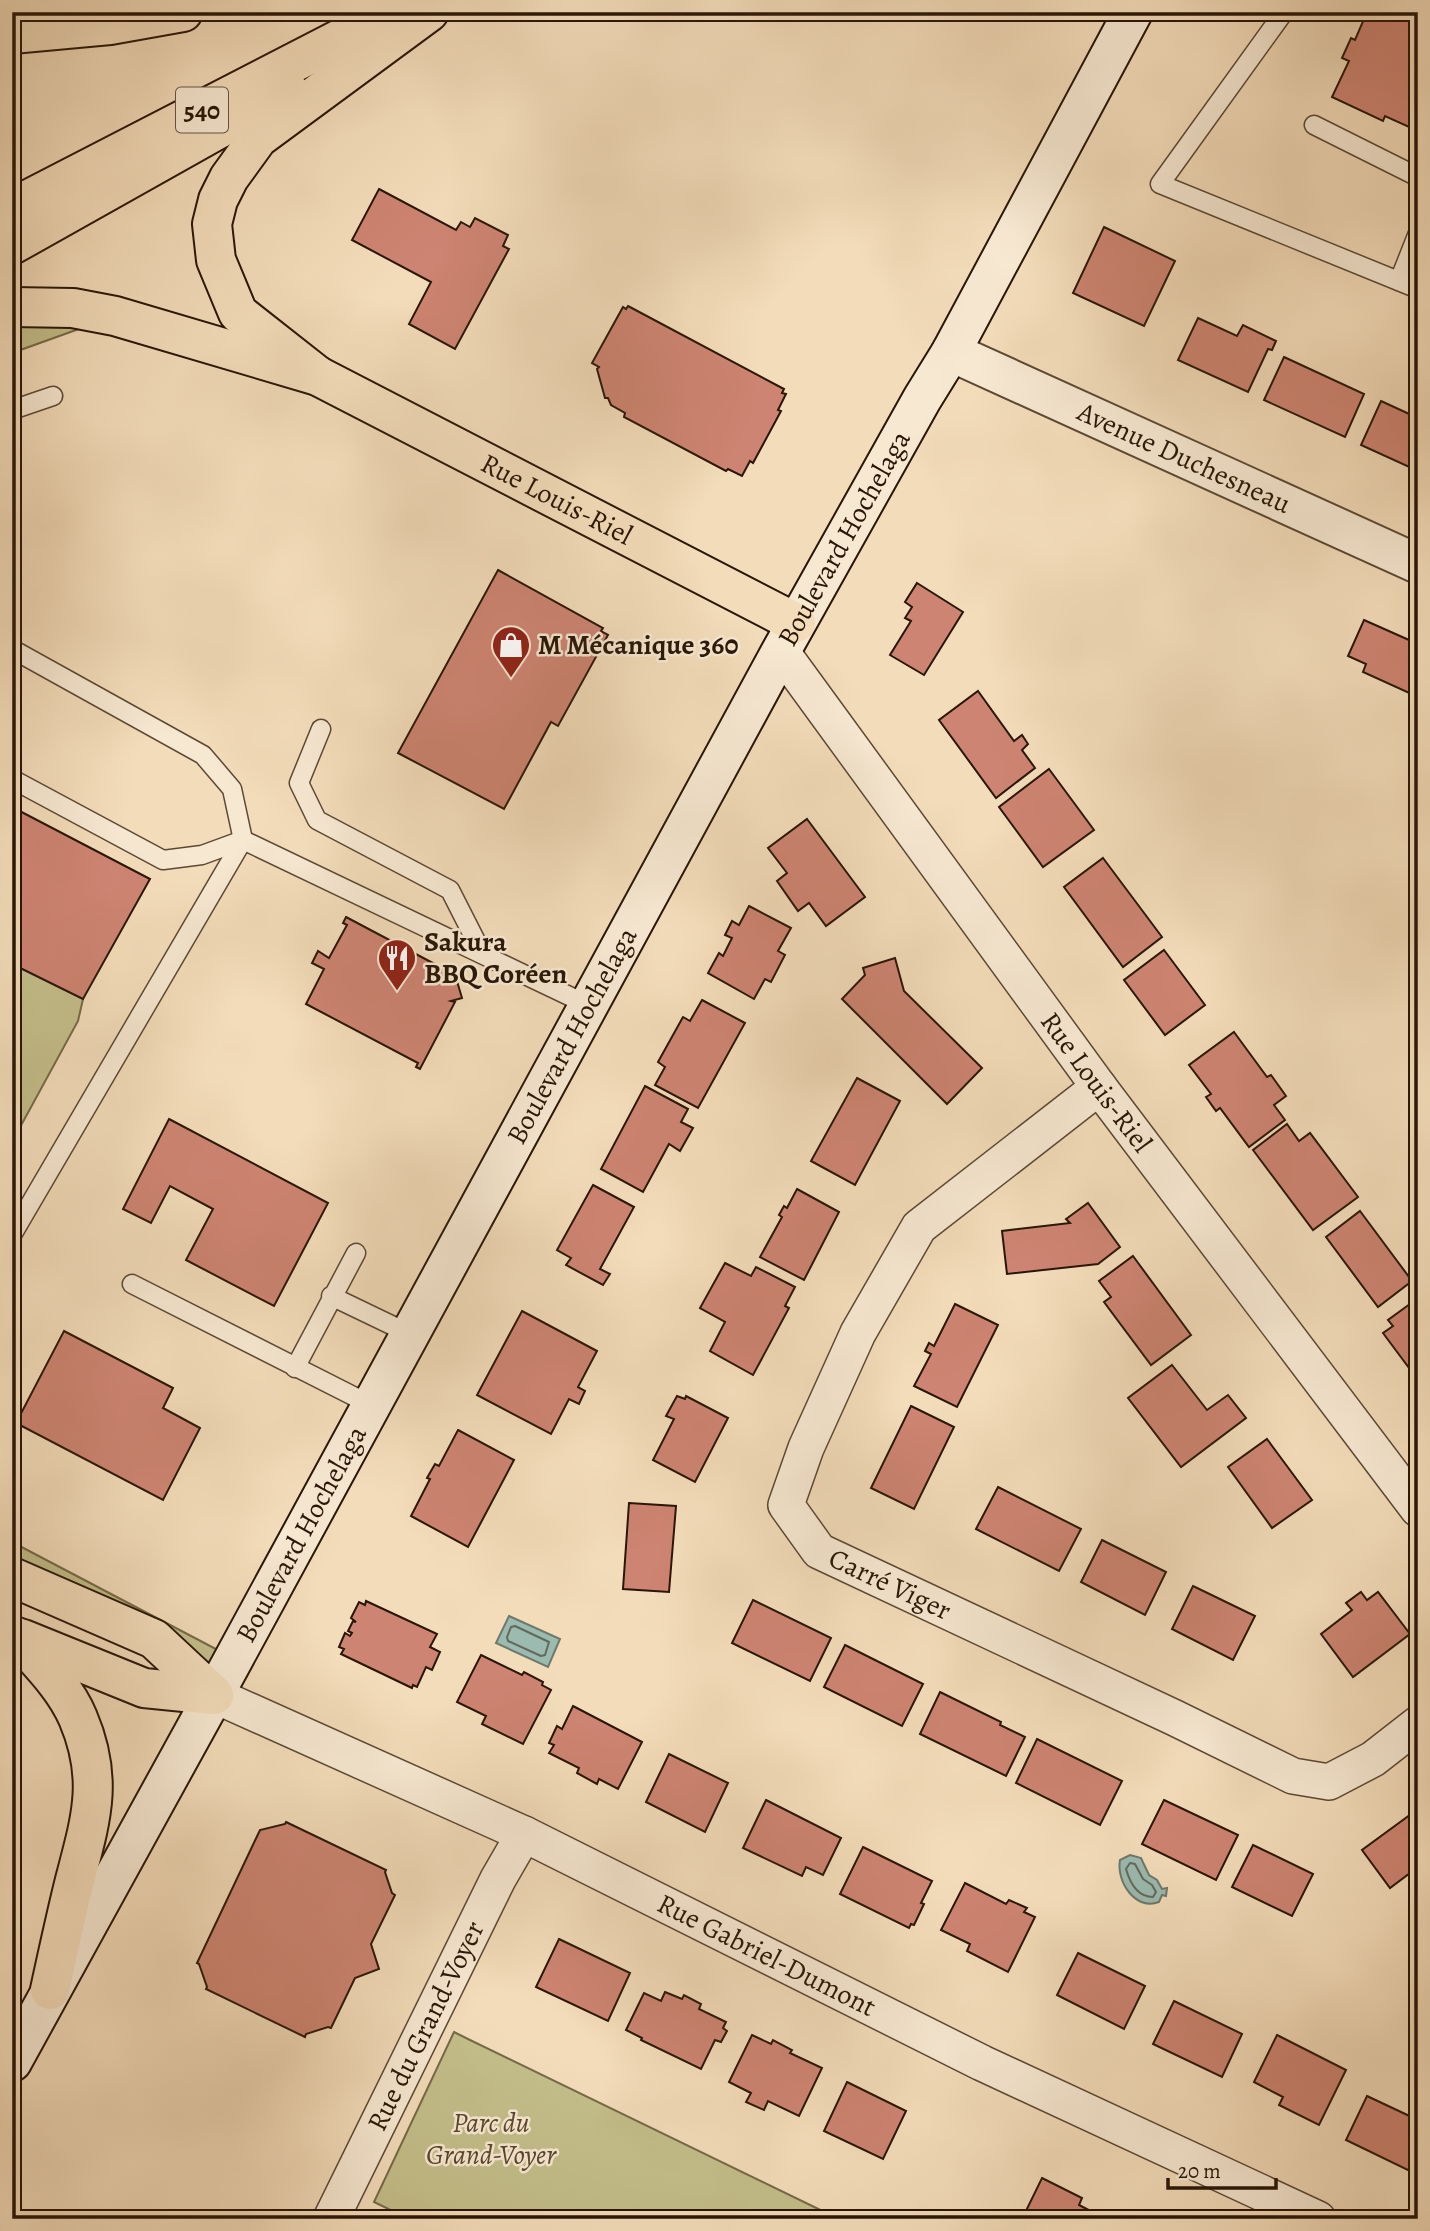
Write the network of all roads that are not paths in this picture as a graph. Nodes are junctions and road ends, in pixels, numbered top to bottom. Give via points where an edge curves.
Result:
1 (183, 12) edge
2 (392, 12) edge
3 (429, 12) edge
4 (1133, 12) edge
5 (1284, 12) edge
6 (12, 34) edge
7 (1314, 125) dead end
8 (1418, 177) edge
9 (12, 208) edge
10 (1418, 233) edge
11 (12, 245) edge
12 (1399, 281) junction
13 (1418, 289) edge
14 (12, 307) edge
15 (951, 352) junction
16 (317, 376) junction
17 (53, 396) dead end
18 (12, 410) edge
19 (1418, 564) edge
20 (788, 637) junction
21 (12, 649) edge
22 (321, 730) dead end
23 (12, 779) edge
24 (243, 839) junction
25 (482, 954) junction
26 (588, 1004) junction
27 (1099, 1087) junction
28 (12, 1235) edge
29 (356, 1253) dead end
30 (132, 1284) dead end
31 (331, 1296) junction
32 (410, 1334) junction
33 (295, 1368) junction
34 (371, 1405) junction
35 (1418, 1509) edge
36 (12, 1577) edge
37 (14, 1636) edge
38 (214, 1695) junction
39 (1418, 1724) edge
40 (524, 1834) junction
41 (50, 1990) junction
42 (12, 2062) edge
43 (331, 2219) edge
44 (1318, 2219) edge

1 - 6 highway via 110,25
2 - 9 highway, 540
3 - 11 highway
3 - 16 highway via 258,138 218,200 212,224 216,260 237,313
4 - 15 main road, Boulevard Hochelaga
5 - 12 lane via 1160,184
7 - 8 lane
10 - 12 lane
12 - 13 lane
14 - 16 highway via 74,308 115,316
15 - 19 main road, Avenue Duchesneau
15 - 20 main road, Boulevard Hochelaga
16 - 20 highway, Rue Louis-Riel
17 - 18 lane
20 - 26 main road, Boulevard Hochelaga
20 - 27 street, Rue Louis-Riel
21 - 24 lane via 203,755 232,789
22 - 25 lane via 299,783 317,820 450,890
23 - 24 lane via 163,860 202,855
24 - 25 lane
24 - 28 lane
25 - 26 lane
26 - 32 main road, Boulevard Hochelaga
27 - 35 street, Rue Louis-Riel
27 - 39 street, Carré Viger via 919,1227 858,1334 806,1448 786,1505 819,1551 1293,1776 1329,1782 1373,1759
29 - 31 lane
30 - 33 lane
31 - 32 lane
31 - 33 lane
32 - 34 main road, Boulevard Hochelaga
33 - 34 lane
34 - 38 main road, Boulevard Hochelaga
36 - 38 highway via 154,1639
37 - 38 highway via 144,1688
37 - 41 highway via 77,1716 91,1756 94,1803
38 - 40 street, Rue Gabriel-Dumont
38 - 41 main road, Boulevard Hochelaga
40 - 43 street, Rue du Grand-Voyer
40 - 44 street, Rue Gabriel-Dumont via 982,2063
41 - 42 main road, Boulevard Hochelaga

